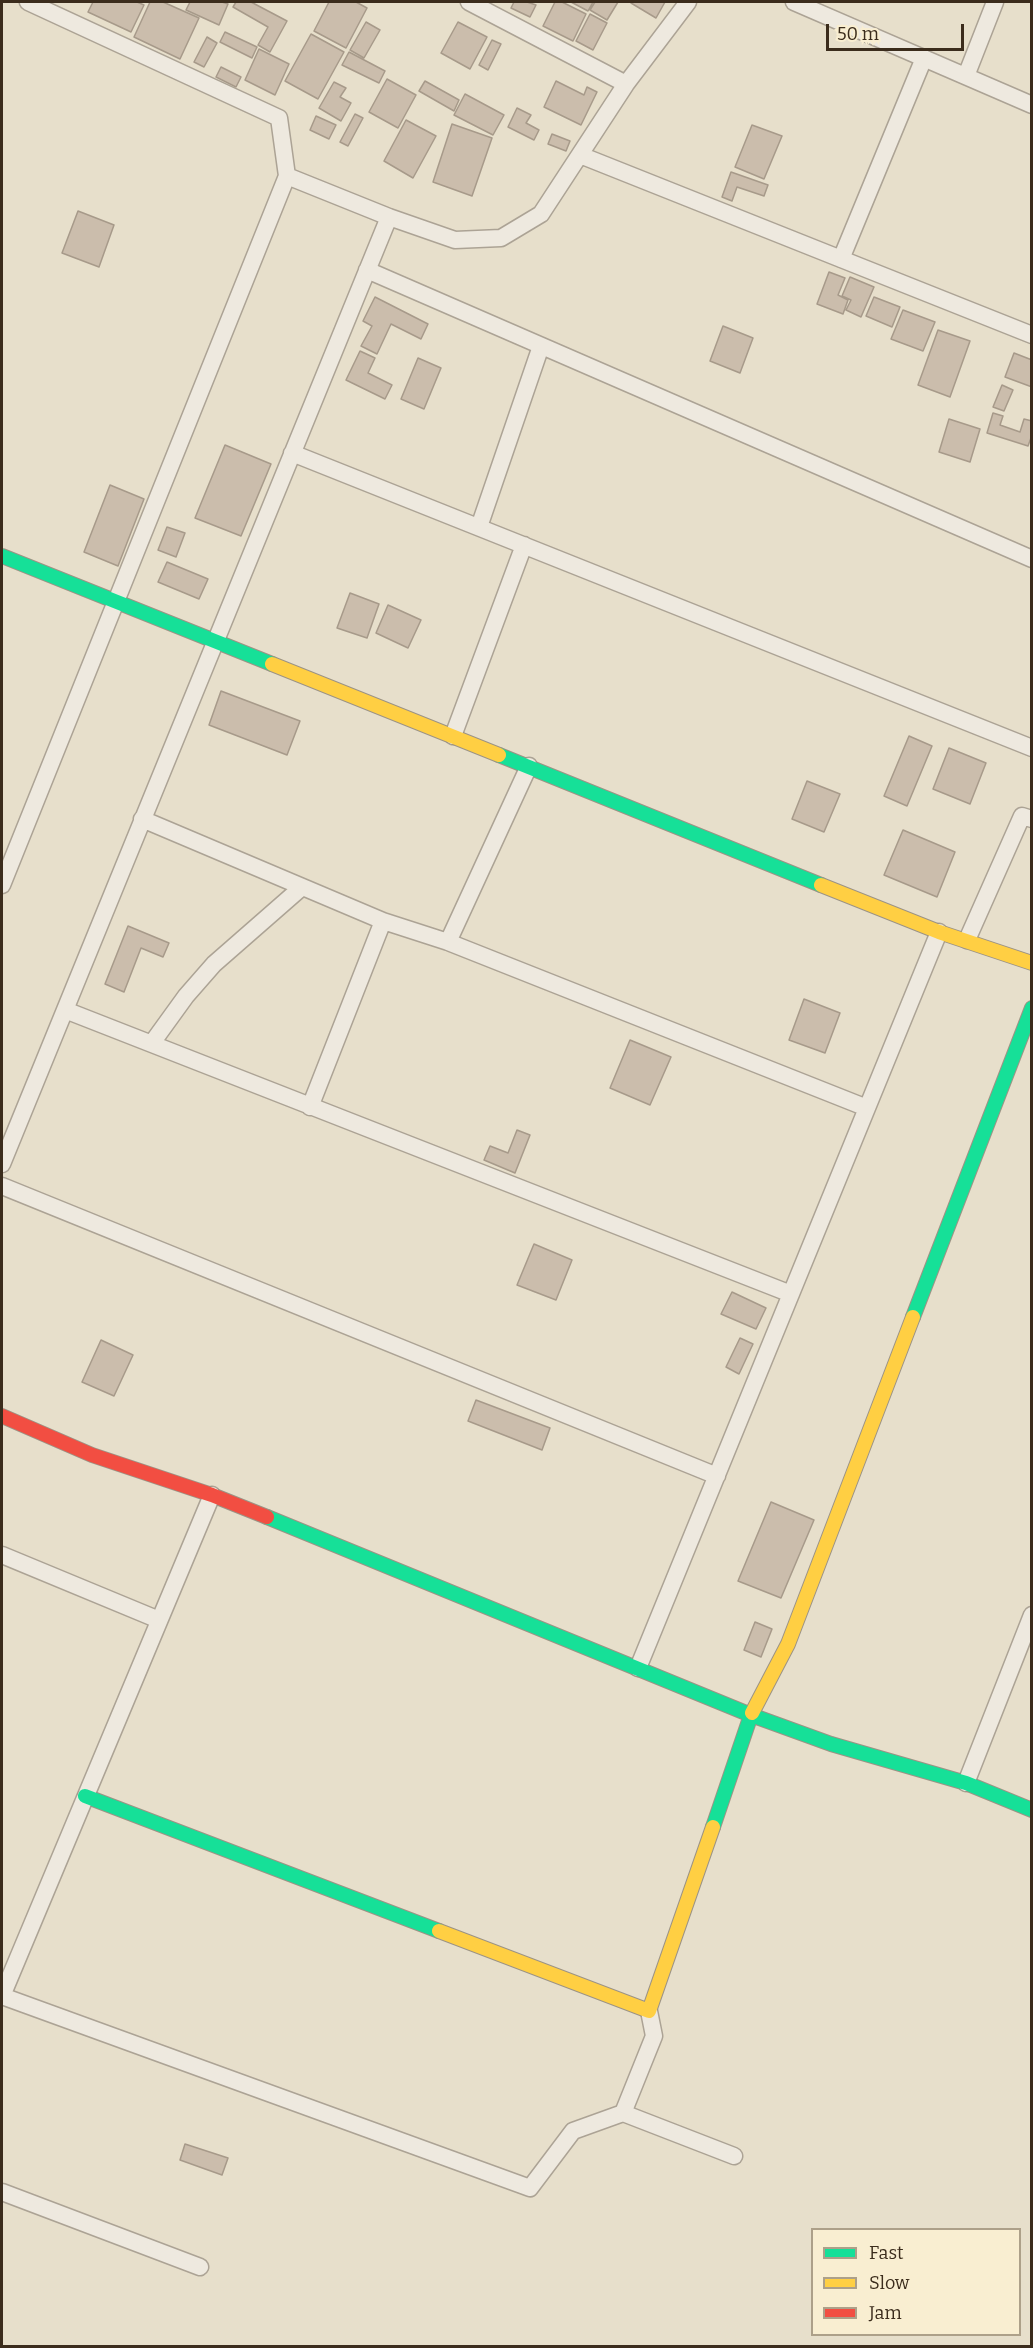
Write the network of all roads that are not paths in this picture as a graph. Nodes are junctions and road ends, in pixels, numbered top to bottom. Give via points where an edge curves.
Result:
1 (28, 2) edge
2 (469, 2) edge
3 (688, 2) edge
4 (794, 2) edge
5 (995, 2) edge
6 (924, 58) junction
7 (966, 76) junction
8 (626, 84) junction
9 (1032, 105) edge
10 (580, 155) junction
11 (286, 176) junction
12 (388, 217) junction
13 (841, 259) junction
14 (367, 270) junction
15 (1032, 335) edge
16 (541, 346) junction
17 (292, 453) junction
18 (480, 527) junction
19 (524, 545) junction
20 (2, 556) edge
21 (1032, 559) edge
22 (116, 601) junction
23 (216, 640) junction
24 (453, 736) junction
25 (1032, 748) edge
26 (529, 766) junction
27 (142, 819) junction
28 (1032, 819) edge
29 (2, 885) edge
30 (302, 887) junction
31 (383, 921) junction
32 (939, 932) junction
33 (967, 940) junction
34 (448, 942) junction
35 (1032, 963) edge
36 (1032, 1008) edge
37 (64, 1010) junction
38 (153, 1043) junction
39 (310, 1107) junction
40 (867, 1108) junction
41 (2, 1164) edge
42 (2, 1186) edge
43 (791, 1294) junction
44 (2, 1416) edge
45 (717, 1476) junction
46 (212, 1495) junction
47 (2, 1555) edge
48 (1032, 1615) edge
49 (159, 1620) junction
50 (638, 1668) junction
51 (751, 1715) junction
52 (966, 1783) junction
53 (85, 1796) junction
54 (1032, 1810) edge
55 (2, 1996) edge
56 (649, 2011) junction
57 (623, 2112) junction
58 (734, 2156) dead end
59 (2, 2192) edge
60 (200, 2267) dead end

1 - 11 street via 279,118
2 - 8 street
3 - 8 street
4 - 6 street
5 - 7 street
6 - 7 street
6 - 13 street
7 - 9 street
8 - 10 street
10 - 12 street via 541,214 501,238 455,240
10 - 13 street
11 - 12 street
11 - 22 street
12 - 14 street
13 - 15 street
14 - 16 street
14 - 17 street
16 - 18 street
16 - 21 street
17 - 18 street
17 - 23 street
18 - 19 street
19 - 24 street
19 - 25 street
20 - 22 street
22 - 23 street
22 - 29 street
23 - 24 street
23 - 27 street
24 - 26 street
26 - 32 street
26 - 34 street
27 - 30 street
27 - 37 street
28 - 33 street via 1022,816
30 - 31 street
30 - 38 street via 214,964
31 - 34 street
31 - 39 street
32 - 33 street
32 - 40 street
33 - 35 street
34 - 40 street
36 - 51 street via 788,1644
37 - 38 street
37 - 41 street
38 - 39 street
39 - 43 street
40 - 43 street
42 - 45 street
43 - 45 street
44 - 46 street via 92,1455
45 - 50 street
46 - 49 street
46 - 50 street
47 - 49 street
48 - 52 street
49 - 53 street
50 - 51 street
51 - 52 street via 831,1744
51 - 56 street
52 - 54 street
53 - 55 street
53 - 56 street
55 - 57 street via 530,2188 573,2131
56 - 57 street via 654,2036
57 - 58 street
59 - 60 street

